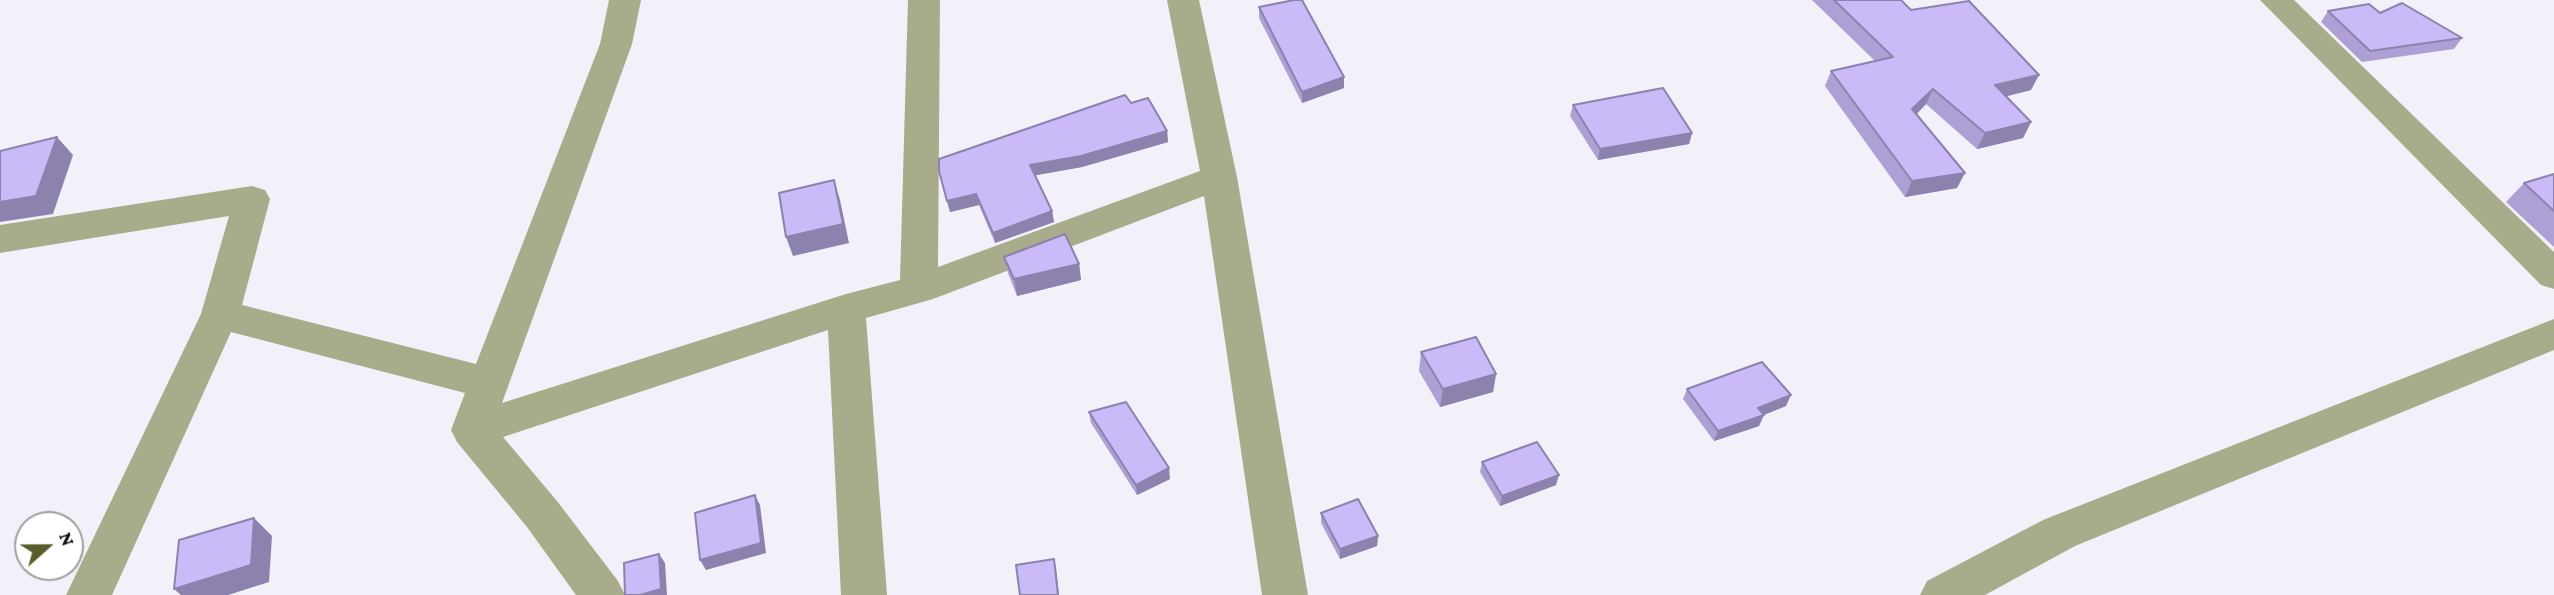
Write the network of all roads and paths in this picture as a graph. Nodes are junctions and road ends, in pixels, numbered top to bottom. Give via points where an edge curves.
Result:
1 (625, 0) edge
2 (924, 0) edge
3 (1183, 0) edge
4 (2276, 0) edge
5 (1219, 177) junction
6 (0, 239) edge
7 (2554, 275) edge
8 (919, 289) junction
9 (846, 309) junction
10 (220, 314) junction
11 (2554, 334) edge
12 (489, 383) junction
13 (472, 430) junction
14 (89, 595) edge
15 (603, 595) edge
16 (864, 595) edge
17 (1285, 595) edge
18 (1942, 595) edge

1 - 12 street via 616,44
2 - 8 street
3 - 5 street
4 - 7 street
5 - 8 street
5 - 17 street
6 - 10 street via 252,198
8 - 9 street
9 - 13 street
9 - 16 street
10 - 12 street
10 - 14 street
11 - 18 street via 2059,533
12 - 13 street
13 - 15 street

